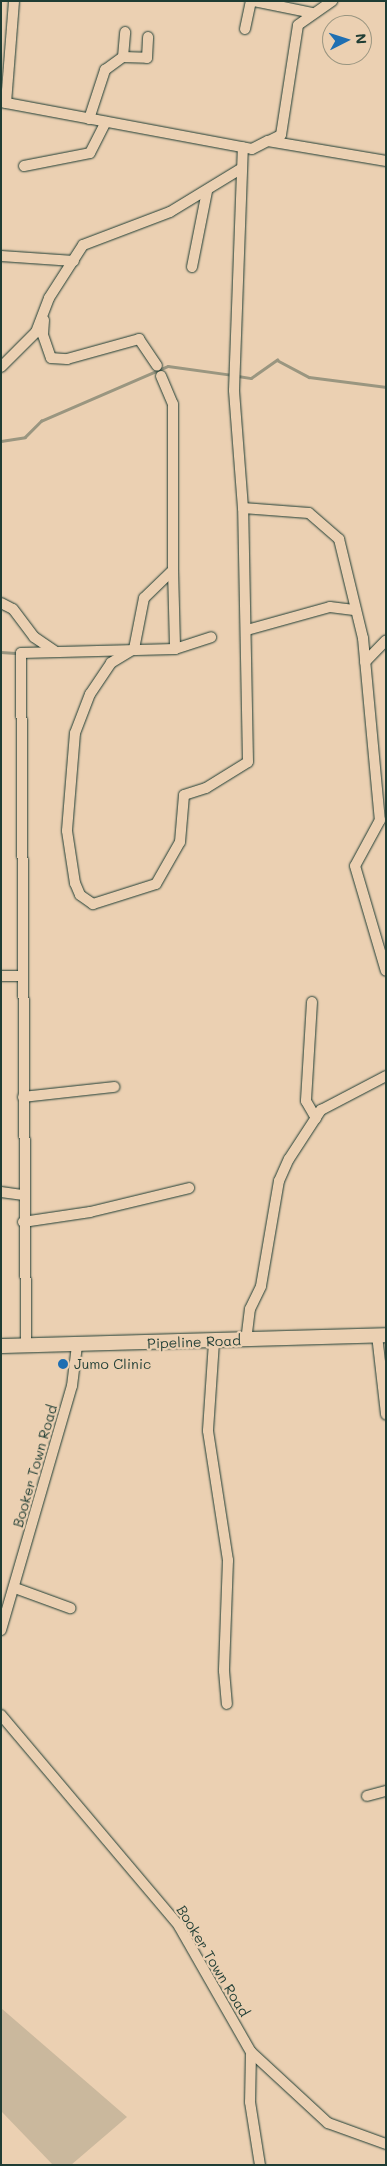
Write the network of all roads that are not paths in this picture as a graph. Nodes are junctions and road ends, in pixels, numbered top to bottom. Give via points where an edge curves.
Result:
1 (14, 1) edge
2 (252, 1) edge
3 (332, 1) edge
4 (312, 13) junction
5 (246, 29) dead end
6 (125, 32) dead end
7 (148, 36) dead end
8 (123, 57) junction
9 (4, 103) edge
10 (89, 118) junction
11 (106, 122) junction
12 (268, 141) junction
13 (243, 147) junction
14 (386, 161) edge
15 (24, 166) dead end
16 (242, 168) junction
17 (207, 191) junction
18 (1, 256) edge
19 (74, 260) junction
20 (192, 267) dead end
21 (44, 319) junction
22 (1, 367) edge
23 (243, 508) junction
24 (174, 570) junction
25 (1, 603) edge
26 (356, 610) junction
27 (247, 630) junction
28 (210, 637) dead end
29 (386, 640) edge
30 (134, 649) junction
31 (175, 649) junction
32 (56, 652) junction
33 (365, 662) junction
34 (383, 820) edge
35 (386, 971) edge
36 (1, 976) edge
37 (22, 976) junction
38 (312, 1002) dead end
39 (386, 1076) edge
40 (114, 1087) dead end
41 (23, 1097) junction
42 (316, 1118) junction
43 (189, 1188) dead end
44 (1, 1192) edge
45 (22, 1195) junction
46 (24, 1222) junction
47 (381, 1335) edge
48 (246, 1340) junction
49 (214, 1342) junction
50 (1, 1346) edge
51 (26, 1346) junction
52 (77, 1347) junction
53 (386, 1414) edge
54 (15, 1588) junction
55 (70, 1608) dead end
56 (1, 1630) edge
57 (227, 1704) dead end
58 (2, 1719) edge
59 (386, 1791) edge
60 (367, 1796) dead end
61 (251, 2052) junction
62 (386, 2144) edge
63 (260, 2165) edge

1 - 9 street
2 - 4 street
2 - 5 street
3 - 4 street
4 - 12 street via 296,33 281,135
6 - 8 street
7 - 8 street via 147,58
8 - 10 street via 105,70
9 - 10 street
10 - 11 street
11 - 13 street
11 - 15 street via 90,153
12 - 13 street via 256,149
12 - 14 street
13 - 16 street
16 - 17 street
16 - 23 street via 234,390
17 - 19 street via 170,212 83,245
17 - 20 street
18 - 19 street
19 - 21 street via 49,298
21 - 22 street
21 - 24 street via 43,335 51,358 67,359 139,339 159,371 173,404
23 - 26 street via 309,513 338,538
23 - 27 street
24 - 30 street via 144,598
24 - 31 street
25 - 32 street via 13,609 34,637
26 - 27 street via 330,607
26 - 33 street
27 - 30 street via 248,762 206,788 184,795 180,842 156,884 93,904 80,895 75,883 67,831 75,733 90,694 111,663
28 - 31 street
29 - 33 street
30 - 31 street
30 - 32 street
32 - 37 street via 21,653
33 - 34 street
34 - 35 street via 355,866
36 - 37 street
37 - 41 street
38 - 42 street via 306,1101
39 - 42 street via 321,1110
40 - 41 street
41 - 45 street
42 - 48 street via 279,1181 261,1286 250,1309
43 - 46 street via 90,1212
44 - 45 street
45 - 46 street
46 - 51 street
47 - 48 street, Pipeline Road
47 - 53 street
48 - 49 street, Pipeline Road
49 - 52 street, Pipeline Road
49 - 57 street via 208,1431 228,1560 224,1671
50 - 51 street, Pipeline Road
51 - 52 street, Pipeline Road
52 - 54 street, Booker Town Road via 70,1395
54 - 55 street
54 - 56 street, Booker Town Road
58 - 61 street, Booker Town Road via 179,1926
59 - 60 street
61 - 62 street, Booker Town Road via 328,2123
61 - 63 street via 250,2102

